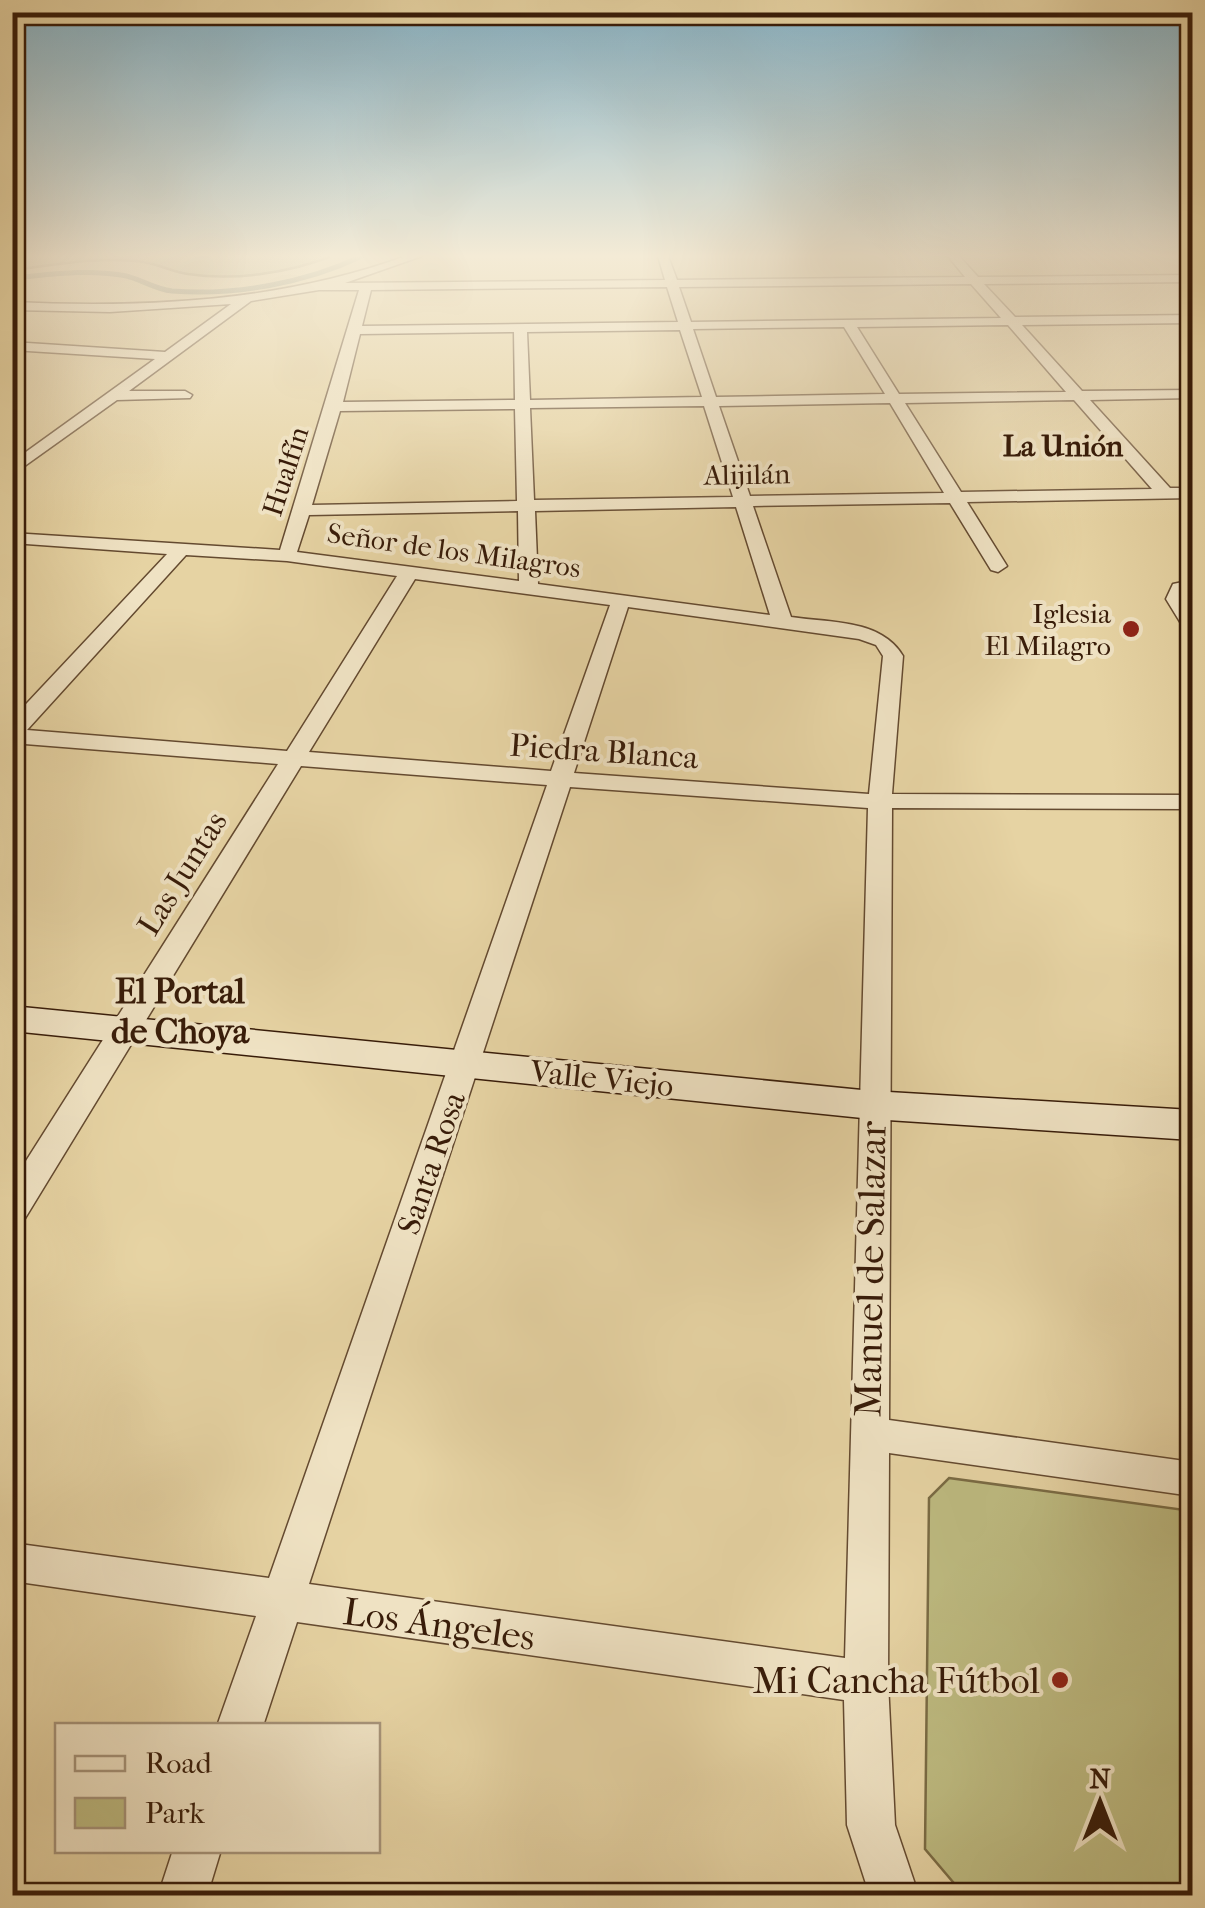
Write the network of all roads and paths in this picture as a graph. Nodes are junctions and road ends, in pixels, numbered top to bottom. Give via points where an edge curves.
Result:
1 (183, 345) edge
2 (352, 345) edge
3 (520, 345) edge
4 (691, 345) edge
5 (861, 345) edge
6 (1030, 345) edge
7 (12, 346) edge
8 (168, 356) junction
9 (1192, 394) edge
10 (185, 395) dead end
11 (115, 396) junction
12 (1078, 396) junction
13 (893, 398) junction
14 (709, 402) junction
15 (522, 405) junction
16 (334, 407) junction
17 (13, 469) edge
18 (1192, 492) edge
19 (1165, 493) junction
20 (954, 497) junction
21 (742, 501) junction
22 (524, 506) junction
23 (302, 510) junction
24 (12, 538) edge
25 (184, 546) junction
26 (287, 556) junction
27 (998, 566) dead end
28 (410, 571) junction
29 (529, 587) junction
30 (1186, 587) edge
31 (621, 600) junction
32 (782, 622) junction
33 (1192, 626) edge
34 (884, 641) joint
35 (12, 735) edge
36 (293, 759) junction
37 (563, 781) junction
38 (880, 800) junction
39 (1192, 802) edge
40 (12, 1018) edge
41 (126, 1030) junction
42 (465, 1064) junction
43 (872, 1105) junction
44 (1192, 1125) edge
45 (12, 1211) edge
46 (868, 1434) junction
47 (1192, 1479) edge
48 (12, 1562) edge
49 (282, 1602) junction
50 (866, 1682) junction
51 (241, 1723) edge
52 (197, 1853) edge
53 (182, 1896) edge
54 (895, 1896) edge

1 - 8 street
2 - 16 street, Hualfín
3 - 15 street
4 - 14 street
5 - 13 street
6 - 12 street
7 - 8 street
8 - 11 street
9 - 12 street
10 - 11 street
11 - 17 street
12 - 13 street
12 - 19 street
13 - 14 street
13 - 20 street
14 - 15 street
14 - 21 street
15 - 16 street
15 - 22 street
16 - 23 street, Hualfín
18 - 19 street, Alijilán
19 - 20 street, Alijilán
20 - 21 street, Alijilán
20 - 27 street
21 - 22 street, Alijilán
21 - 32 street
22 - 23 street, Alijilán
22 - 29 street
23 - 26 street, Hualfín
24 - 25 street, Señor de los Milagros
25 - 26 street, Señor de los Milagros
25 - 35 street
26 - 28 street, Señor de los Milagros
28 - 29 street, Señor de los Milagros
28 - 36 street, Las Juntas
29 - 31 street, Señor de los Milagros
30 - 33 street via 1176,599
31 - 32 street, Señor de los Milagros
31 - 37 street, Santa Rosa
32 - 34 street, Señor de los Milagros
34 - 38 street, Manuel de Salazar via 893,656
35 - 36 street, Piedra Blanca
36 - 37 street, Piedra Blanca
36 - 41 street, Las Juntas
37 - 38 street, Piedra Blanca
37 - 42 street, Santa Rosa
38 - 39 street, Piedra Blanca
38 - 43 street, Manuel de Salazar
40 - 41 street, Valle Viejo
41 - 42 street, Valle Viejo
41 - 45 street, Las Juntas
42 - 43 street, Valle Viejo
42 - 49 street, Santa Rosa
43 - 44 street, Valle Viejo
43 - 46 street, Manuel de Salazar
46 - 47 street
46 - 50 street, Manuel de Salazar
48 - 49 street, Los Ángeles
49 - 50 street, Los Ángeles
49 - 51 street, Santa Rosa
50 - 54 street, Manuel de Salazar via 871,1825
52 - 53 street

